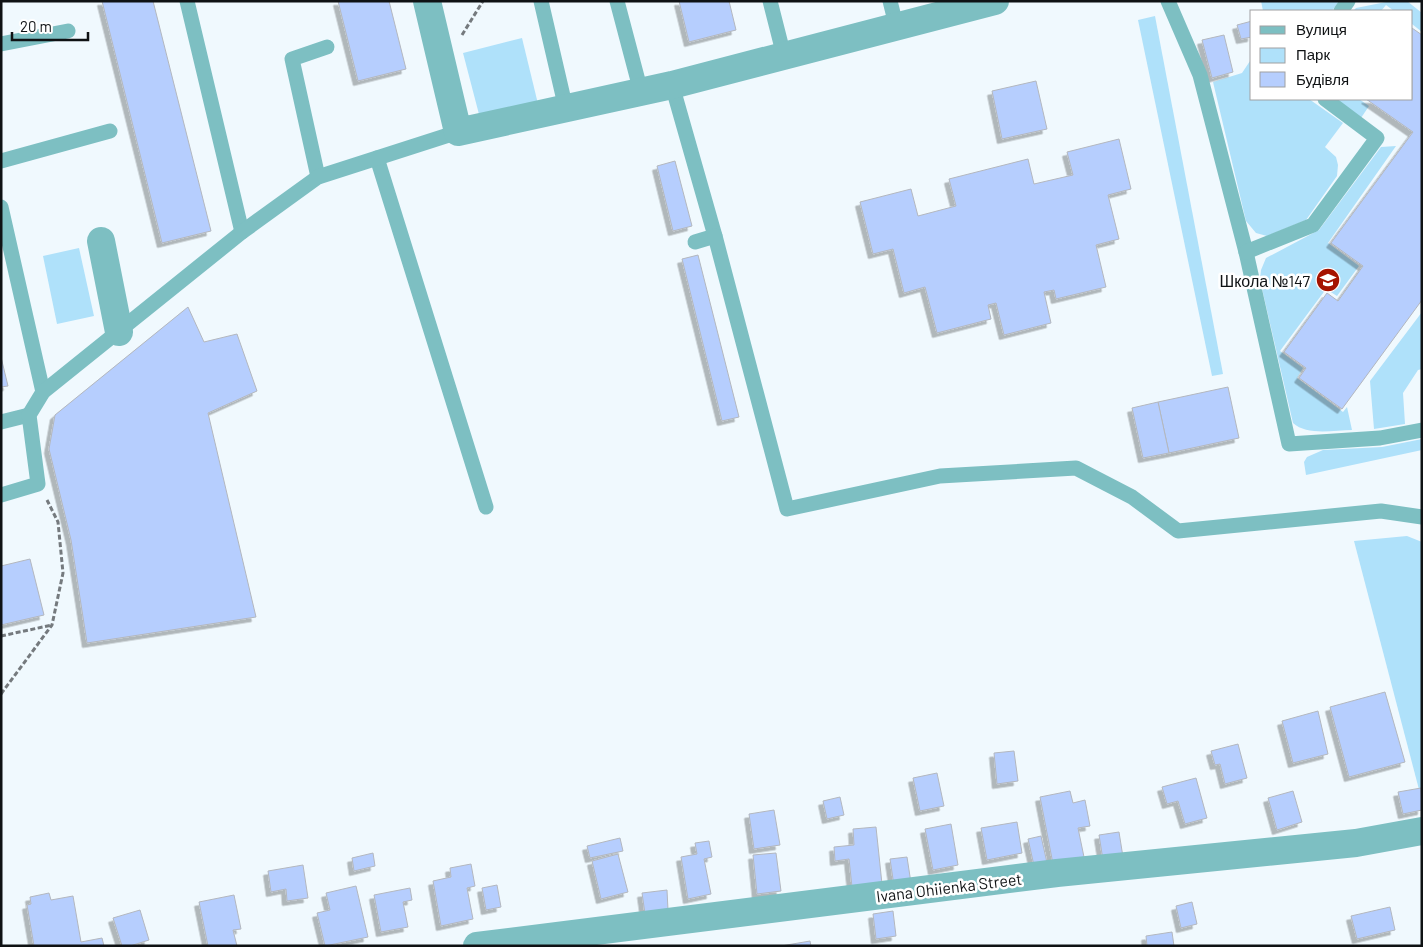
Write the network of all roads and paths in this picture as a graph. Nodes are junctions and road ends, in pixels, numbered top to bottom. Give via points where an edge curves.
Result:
1 (187, 1) edge
2 (427, 1) edge
3 (541, 1) edge
4 (617, 1) edge
5 (770, 1) edge
6 (890, 1) edge
7 (995, 1) edge
8 (1168, 1) edge
9 (897, 29) junction
10 (68, 31) dead end
11 (1, 44) edge
12 (327, 47) dead end
13 (784, 56) junction
14 (672, 86) junction
15 (640, 92) junction
16 (1326, 100) edge
17 (566, 109) junction
18 (110, 131) dead end
19 (458, 132) junction
20 (377, 158) junction
21 (1, 161) edge
22 (318, 177) junction
23 (1, 207) edge
24 (242, 232) junction
25 (715, 236) junction
26 (101, 241) dead end
27 (695, 242) dead end
28 (1246, 252) junction
29 (119, 332) junction
30 (43, 392) junction
31 (30, 415) junction
32 (1, 422) edge
33 (1422, 430) edge
34 (38, 484) junction
35 (1, 495) edge
36 (486, 507) dead end
37 (1422, 517) edge
38 (52, 625) junction
39 (1, 636) edge
40 (1, 694) edge
41 (1422, 831) edge
42 (477, 946) edge

1 - 24 lane
2 - 19 street
3 - 17 lane
4 - 15 lane
5 - 13 lane
6 - 9 lane
7 - 9 street
8 - 28 lane via 1200,75
9 - 13 street
10 - 11 lane
12 - 22 lane via 292,60
13 - 14 street
14 - 15 street
14 - 25 lane
15 - 17 street
16 - 28 lane via 1377,138 1313,225
17 - 19 street
18 - 21 lane
19 - 20 lane
20 - 22 lane
20 - 36 lane
22 - 24 lane
23 - 30 lane
24 - 29 lane
25 - 27 lane
25 - 37 lane via 787,509 940,476 1076,468 1132,496 1178,531 1381,511
26 - 29 street
28 - 33 lane via 1289,444 1380,438
29 - 30 lane
30 - 31 lane
31 - 32 lane
31 - 34 lane
34 - 35 lane
34 - 38 path via 58,522 63,573
38 - 39 path
38 - 40 path
41 - 42 street, Ivana Ohiienka Street via 1356,843 1057,873

